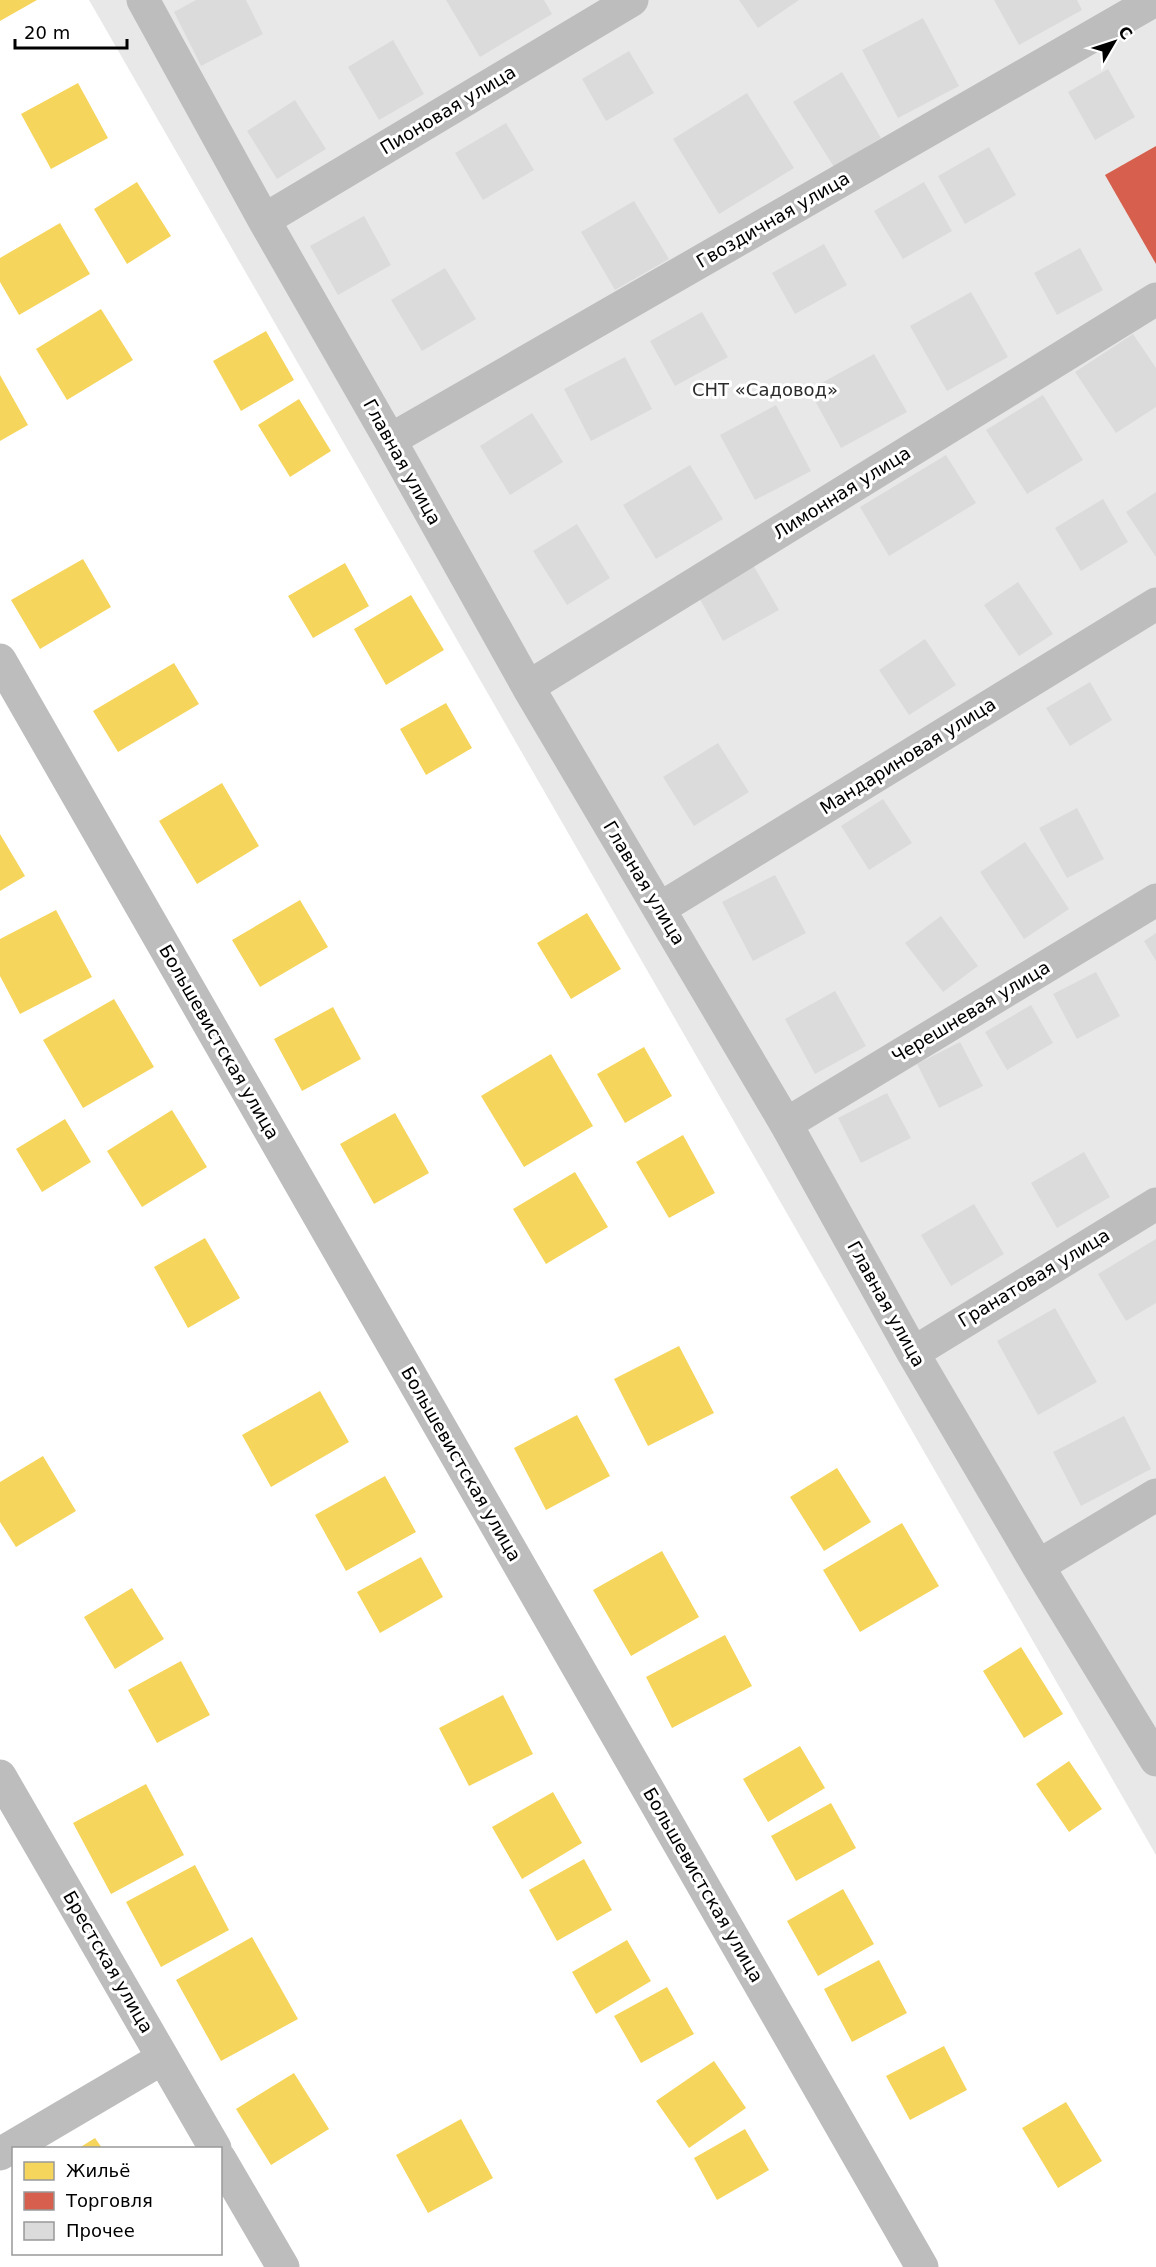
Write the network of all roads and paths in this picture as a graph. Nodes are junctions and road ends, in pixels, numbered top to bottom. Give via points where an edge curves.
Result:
1 (143, 0) edge
2 (632, 0) edge
3 (1155, 0) edge
4 (264, 220) junction
5 (1156, 299) edge
6 (390, 440) junction
7 (1156, 604) edge
8 (0, 660) edge
9 (528, 687) junction
10 (1156, 900) edge
11 (659, 909) junction
12 (786, 1124) junction
13 (1156, 1204) edge
14 (913, 1353) junction
15 (1156, 1495) edge
16 (1038, 1566) junction
17 (1156, 1760) edge
18 (0, 1776) edge
19 (163, 2058) junction
20 (214, 2147) edge
21 (0, 2154) edge
22 (222, 2161) edge
23 (283, 2267) edge
24 (922, 2267) edge

1 - 4 street, Главная улица
2 - 4 street, Пионовая улица
3 - 6 street, Гвоздичная улица
4 - 6 street, Главная улица
5 - 9 street, Лимонная улица
6 - 9 street, Главная улица
7 - 11 street, Мандариновая улица
8 - 24 street, Большевистская улица
9 - 11 street, Главная улица
10 - 12 street, Черешневая улица
11 - 12 street, Главная улица
12 - 14 street, Главная улица
13 - 14 street, Гранатовая улица
14 - 16 street, Главная улица
15 - 16 street
16 - 17 street, Главная улица
18 - 19 street, Брестская улица
19 - 20 street, Брестская улица
19 - 21 street
22 - 23 street

